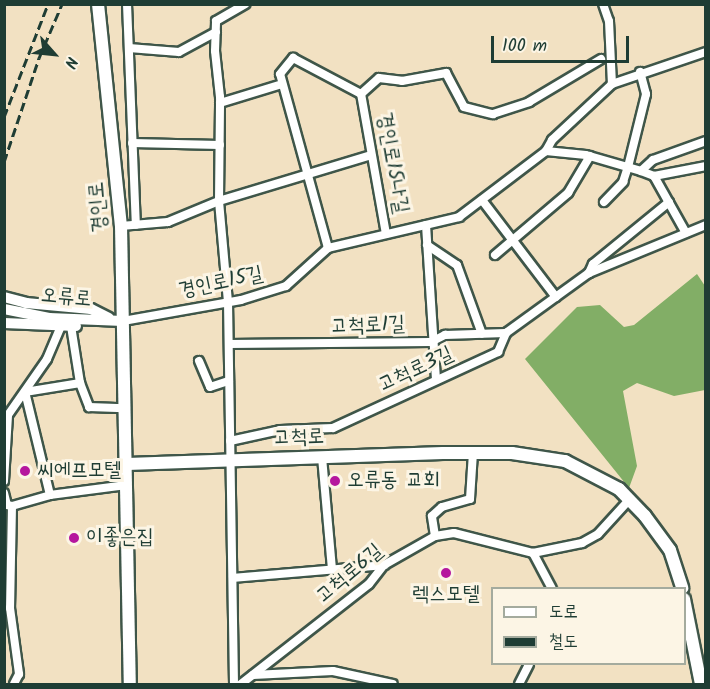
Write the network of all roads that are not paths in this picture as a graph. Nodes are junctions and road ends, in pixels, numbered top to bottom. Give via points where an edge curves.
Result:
1 (98, 4) edge
2 (127, 4) edge
3 (245, 4) edge
4 (602, 5) edge
5 (216, 32) junction
6 (129, 48) junction
7 (705, 52) edge
8 (601, 59) dead end
9 (640, 72) junction
10 (282, 84) junction
11 (612, 84) junction
12 (361, 94) junction
13 (220, 103) junction
14 (705, 141) edge
15 (132, 143) junction
16 (220, 145) junction
17 (546, 151) junction
18 (371, 155) junction
19 (590, 156) junction
20 (705, 166) edge
21 (628, 167) junction
22 (641, 171) junction
23 (308, 174) junction
24 (654, 176) junction
25 (482, 200) junction
26 (219, 201) junction
27 (604, 202) dead end
28 (669, 202) junction
29 (136, 225) junction
30 (426, 225) junction
31 (705, 225) edge
32 (121, 226) junction
33 (686, 232) junction
34 (387, 234) junction
35 (513, 240) junction
36 (427, 245) junction
37 (328, 248) junction
38 (495, 255) dead end
39 (589, 273) junction
40 (4, 297) edge
41 (556, 297) junction
42 (228, 302) junction
43 (4, 309) edge
44 (119, 321) junction
45 (4, 323) edge
46 (66, 326) junction
47 (506, 333) junction
48 (482, 334) junction
49 (431, 342) junction
50 (229, 344) junction
51 (199, 361) dead end
52 (229, 381) junction
53 (436, 381) junction
54 (80, 383) junction
55 (25, 392) junction
56 (124, 408) junction
57 (230, 441) junction
58 (473, 453) junction
59 (322, 457) junction
60 (232, 460) junction
61 (127, 464) junction
62 (4, 481) edge
63 (126, 485) junction
64 (4, 493) edge
65 (50, 495) junction
66 (630, 500) junction
67 (12, 506) junction
68 (435, 536) junction
69 (533, 553) junction
70 (384, 565) junction
71 (332, 570) junction
72 (233, 578) junction
73 (551, 587) edge
74 (682, 587) edge
75 (687, 623) edge
76 (528, 665) edge
77 (253, 675) junction
78 (14, 684) edge
79 (130, 684) edge
80 (234, 684) edge
81 (241, 684) edge
82 (393, 684) edge
83 (519, 684) edge
84 (701, 684) edge

1 - 32 main road, 경인로
2 - 6 street
3 - 5 street via 216,21
4 - 11 street via 609,21
5 - 6 street via 179,52
5 - 13 street
6 - 15 street
7 - 9 street, 경인로15길
8 - 12 street, 경인로15나길 via 529,102 493,114 464,107 446,73 402,81 379,78
9 - 11 street, 경인로15길
9 - 21 street via 646,94
10 - 12 street via 280,74 293,58
10 - 13 street
10 - 23 street
11 - 17 street, 경인로15길 via 552,140
12 - 18 street, 경인로15나길
13 - 16 street
14 - 22 street via 653,160
15 - 16 street
15 - 29 street
16 - 26 street
17 - 19 street
17 - 25 street, 경인로15길
18 - 23 street
18 - 34 street, 경인로15나길
19 - 21 street
19 - 35 street via 568,193
20 - 24 street
21 - 22 street
21 - 27 street via 624,182
22 - 24 street
23 - 26 street
23 - 37 street
24 - 28 street
25 - 30 street, 경인로15길 via 459,217
25 - 35 street
26 - 29 street via 168,222
26 - 42 street
28 - 33 street
28 - 39 street, 고척로3길 via 593,264
29 - 32 street
30 - 34 street, 경인로15길
30 - 36 street
31 - 33 street, 고척로3길
32 - 44 main road, 경인로
33 - 39 street, 고척로3길
34 - 37 street, 경인로15길
35 - 38 street
35 - 41 street
36 - 48 street via 457,265
36 - 49 street
37 - 42 street, 경인로15길 via 286,286
39 - 41 street, 고척로3길
40 - 44 street via 91,309
41 - 47 street, 고척로3길
42 - 44 street, 경인로15길
42 - 50 street
43 - 44 street, 오류로 via 49,318
44 - 46 street
44 - 56 main road, 경인로
45 - 46 street
46 - 54 street
46 - 55 street
47 - 48 street, 고척로1길
47 - 53 street, 고척로3길 via 498,352
48 - 49 street, 고척로1길 via 446,335
49 - 50 street, 고척로1길
49 - 53 street
50 - 52 street
51 - 52 street via 210,387
52 - 57 street
53 - 57 street, 고척로3길 via 333,428 280,430
54 - 55 street
54 - 56 street via 89,406
55 - 62 street via 8,415
55 - 65 street
56 - 61 main road, 경인로
57 - 60 street
58 - 59 main road, 고척로
58 - 66 main road, 고척로 via 512,453 566,461 619,489
58 - 68 street via 470,499 442,507 432,516
59 - 60 main road, 고척로
59 - 71 street
60 - 61 main road, 고척로
60 - 72 street
61 - 63 main road, 경인로
63 - 65 street
63 - 79 main road, 경인로
64 - 67 street via 7,505
65 - 67 street
66 - 69 street, 고척로6길 via 598,534 582,543
66 - 74 main road, 고척로 via 670,550
67 - 78 street via 10,608 19,674
68 - 69 street, 고척로6길 via 454,533
68 - 70 street, 고척로6길
69 - 73 street
70 - 71 street
70 - 77 street, 고척로6길 via 369,584
71 - 72 street
72 - 80 street
75 - 84 main road
76 - 83 street
77 - 81 street, 고척로6길
77 - 82 street via 333,672

